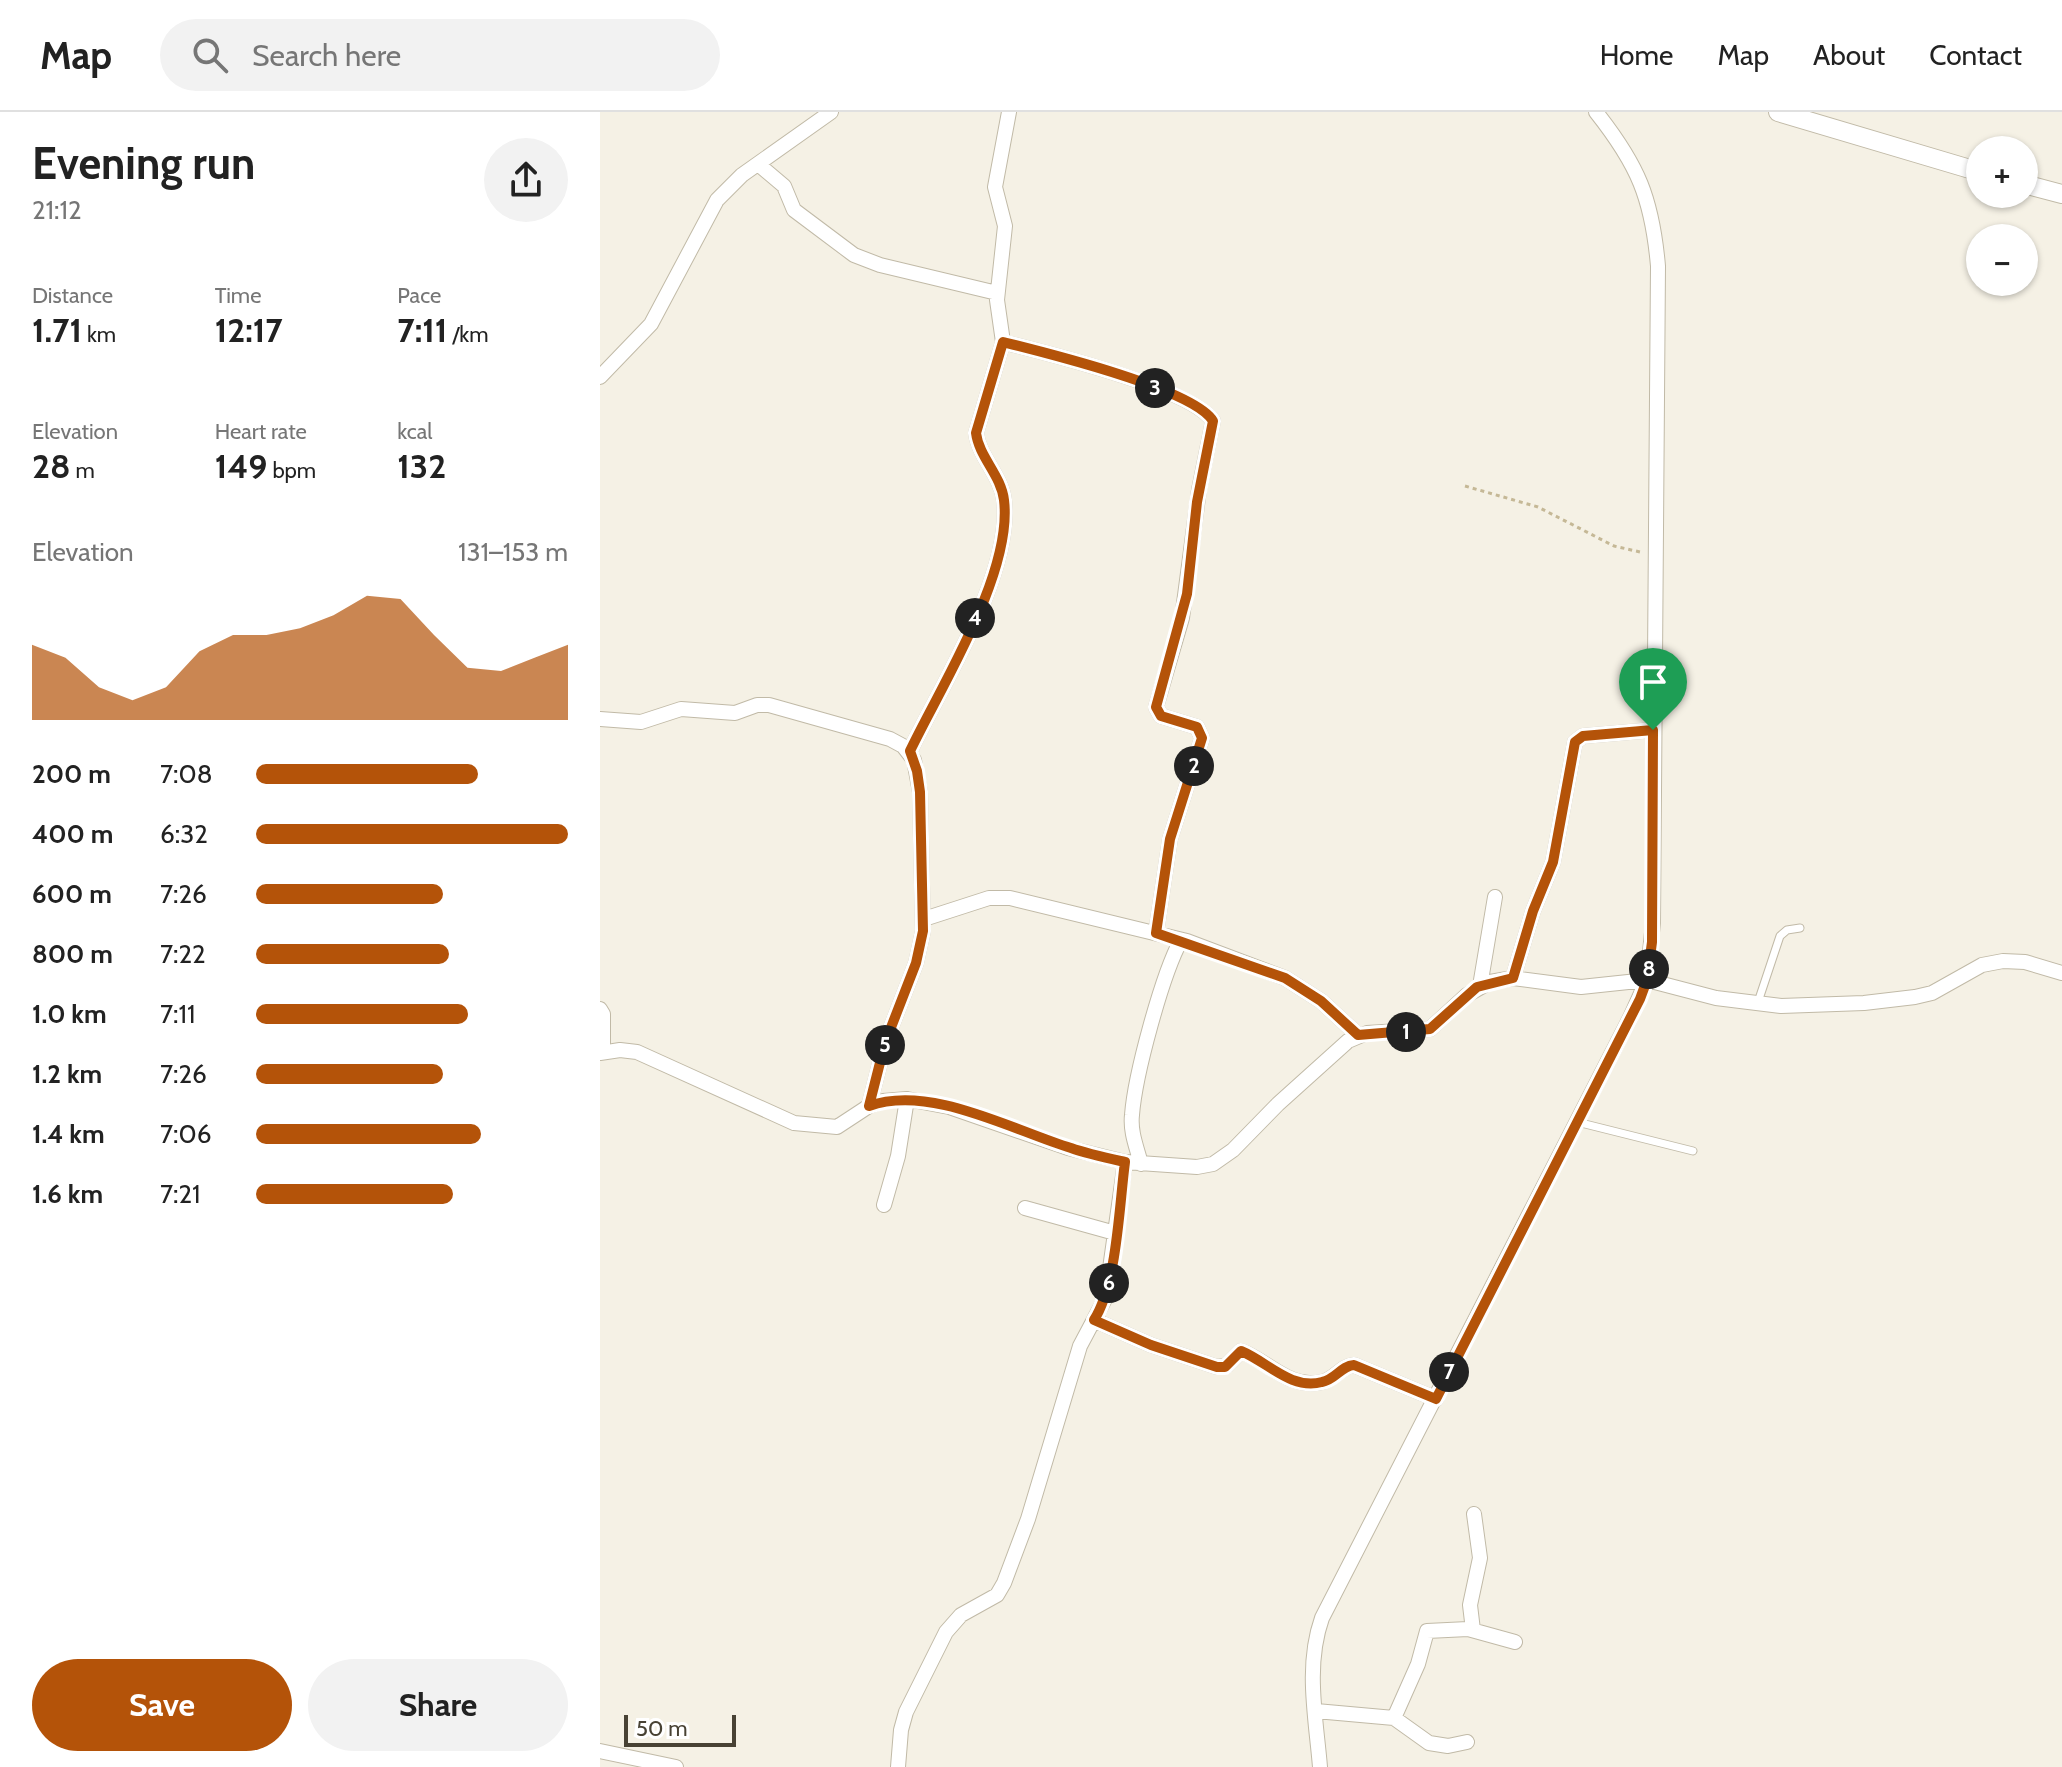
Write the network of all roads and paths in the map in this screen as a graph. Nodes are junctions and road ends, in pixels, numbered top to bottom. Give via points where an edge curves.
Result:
1 (831, 112) edge
2 (1009, 112) edge
3 (1596, 112) edge
4 (1778, 112) edge
5 (758, 164) junction
6 (1966, 168) edge
7 (2038, 188) edge
8 (2062, 194) edge
9 (997, 293) junction
10 (1003, 342) junction
11 (601, 373) edge
12 (1465, 486) dead end
13 (1656, 554) junction
14 (600, 719) edge
15 (1653, 730) junction
16 (910, 751) junction
17 (1495, 897) dead end
18 (924, 919) junction
19 (1800, 928) dead end
20 (1156, 933) junction
21 (1181, 940) junction
22 (2062, 973) edge
23 (1513, 978) junction
24 (1647, 980) junction
25 (1480, 986) junction
26 (1757, 1004) junction
27 (600, 1009) edge
28 (1358, 1035) junction
29 (602, 1053) edge
30 (907, 1099) junction
31 (869, 1106) junction
32 (1577, 1122) junction
33 (1693, 1151) dead end
34 (1125, 1162) junction
35 (1141, 1164) junction
36 (884, 1205) dead end
37 (1025, 1208) dead end
38 (1115, 1233) junction
39 (1094, 1320) junction
40 (1436, 1399) junction
41 (1474, 1514) dead end
42 (1473, 1630) junction
43 (1515, 1642) dead end
44 (1316, 1711) junction
45 (1394, 1718) junction
46 (1467, 1742) dead end
47 (600, 1751) edge
48 (676, 1767) edge
49 (898, 1767) edge
50 (1320, 1767) edge

1 - 5 street
2 - 9 street via 995,187 1006,234
3 - 13 street via 1638,175 1656,250
4 - 6 street
5 - 9 street via 786,189 794,210 854,255
5 - 11 street via 717,200 651,324
7 - 8 street
9 - 10 street
10 - 16 street via 976,433 1002,487 1002,539 987,591
10 - 20 street via 1153,388 1205,411 1213,421 1187,594 1156,707 1161,716 1197,727 1202,738 1170,839
12 - 13 path via 1538,507 1621,549
13 - 15 street
14 - 16 street via 648,722 681,709 735,713 765,704 890,739
15 - 23 street via 1583,736 1575,742 1553,862
15 - 24 street via 1653,923
16 - 18 street via 920,792
17 - 25 street
18 - 20 street via 998,898
18 - 31 street via 916,963 889,1031
19 - 26 lane via 1780,936
20 - 21 street
21 - 28 street via 1294,982
21 - 35 street via 1134,1102 1132,1125
22 - 26 street via 2003,961 1982,965 1932,993 1903,999
23 - 24 street via 1581,987
23 - 25 street
24 - 26 street
24 - 32 street
25 - 28 street via 1430,1029
27 - 29 street
28 - 35 street via 1213,1164
29 - 31 street via 637,1052 794,1123 837,1127
30 - 31 street
30 - 34 street
30 - 36 street
32 - 33 lane
32 - 40 street
34 - 35 street
34 - 38 street
37 - 38 street
38 - 39 street via 1106,1297
39 - 40 street via 1217,1367 1225,1367 1241,1351 1310,1384 1354,1365
39 - 49 street via 1080,1346 1004,1583 997,1595 961,1615 946,1632 906,1712
40 - 44 street via 1322,1618 1313,1652
41 - 42 street via 1480,1558 1470,1605
42 - 43 street
42 - 45 street via 1425,1632 1418,1664
44 - 45 street
44 - 50 street
45 - 46 street via 1429,1743
47 - 48 street

